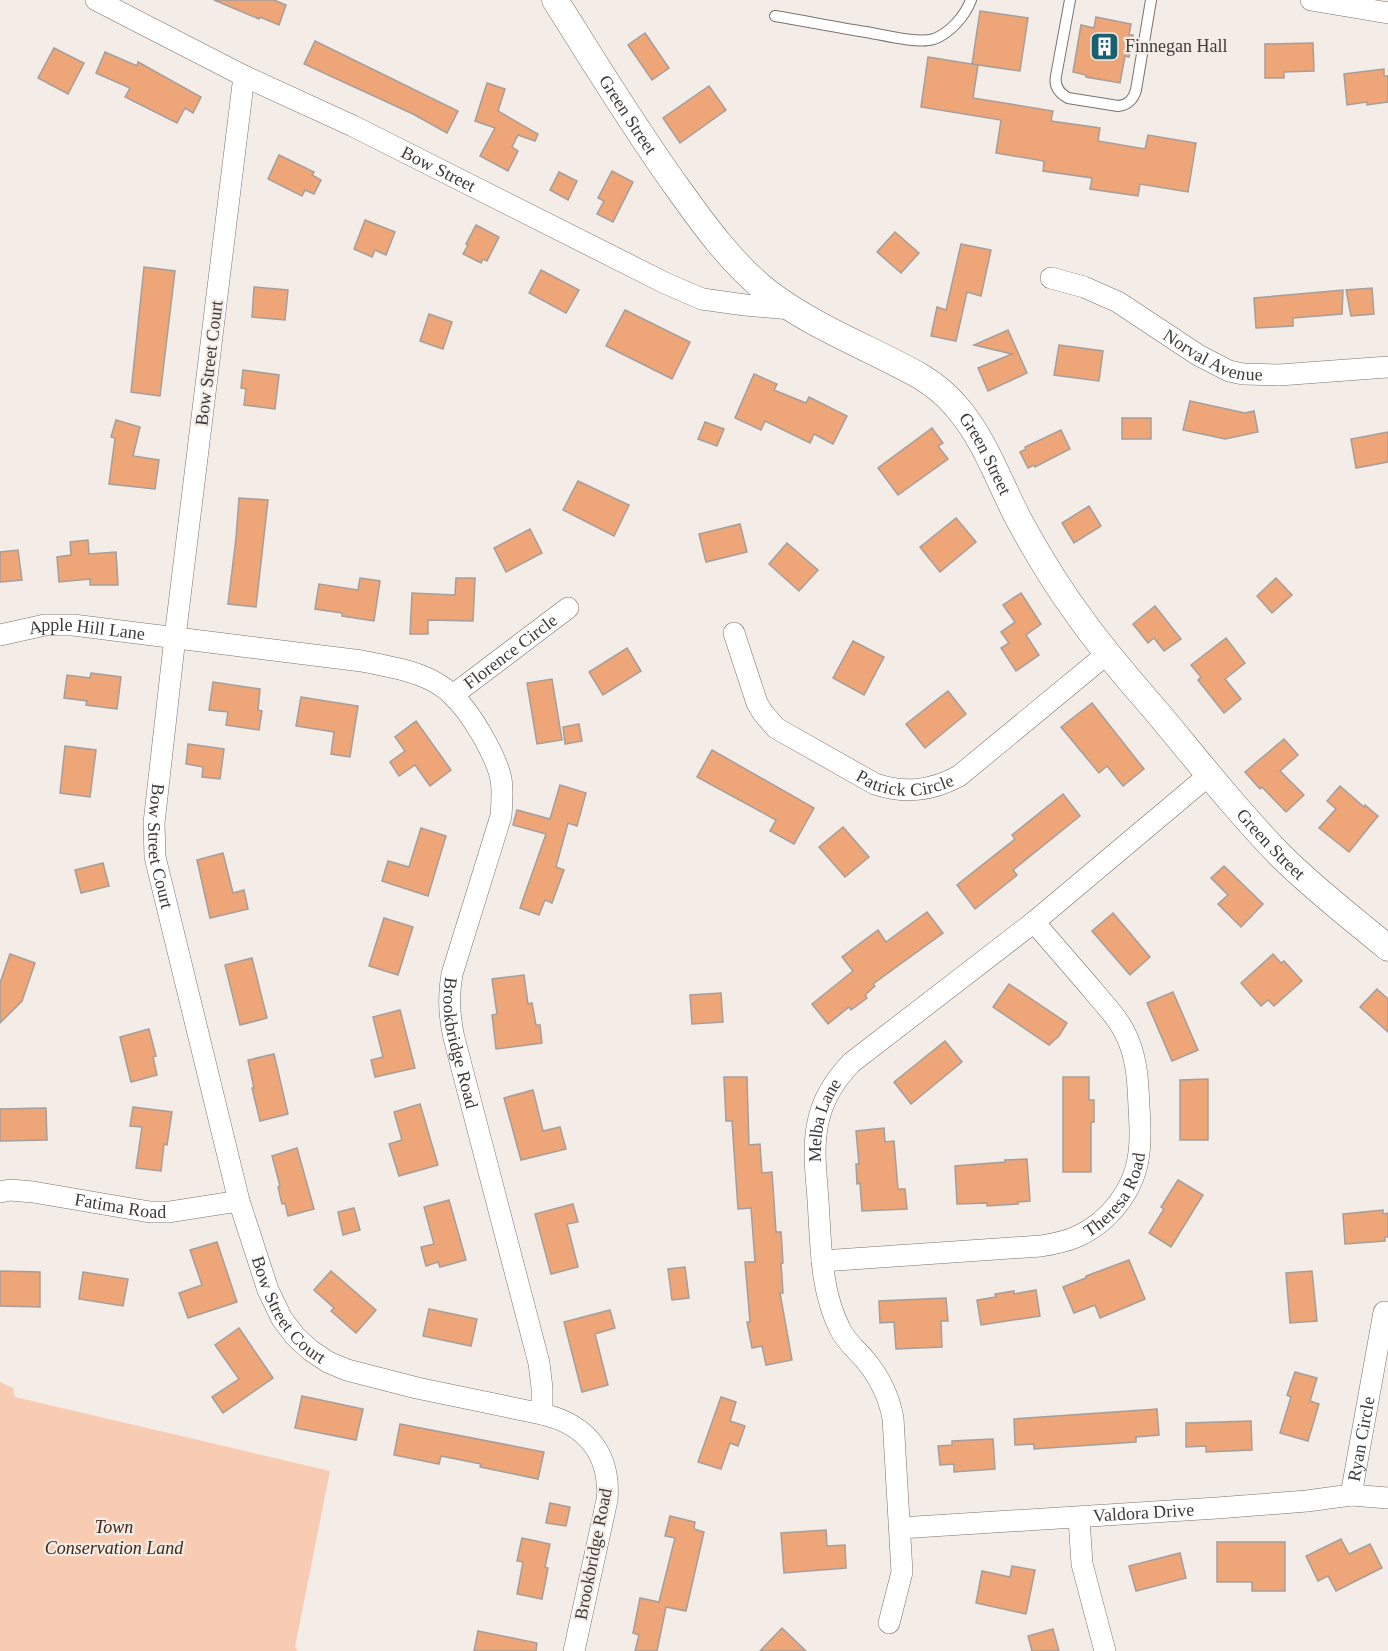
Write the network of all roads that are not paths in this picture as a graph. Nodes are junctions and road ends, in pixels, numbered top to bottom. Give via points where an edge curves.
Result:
1 (96, 0) edge
2 (555, 0) edge
3 (971, 0) edge
4 (1070, 0) edge
5 (1150, 0) edge
6 (1311, 0) edge
7 (1388, 13) edge
8 (775, 16) dead end
9 (244, 76) junction
10 (1051, 278) dead end
11 (791, 309) junction
12 (1388, 367) edge
13 (568, 608) dead end
14 (734, 633) dead end
15 (0, 635) edge
16 (175, 637) junction
17 (1108, 653) junction
18 (453, 695) junction
19 (1209, 775) junction
20 (1034, 922) junction
21 (1388, 948) edge
22 (0, 1191) edge
23 (239, 1201) junction
24 (822, 1261) junction
25 (1384, 1312) dead end
26 (542, 1414) junction
27 (1351, 1495) junction
28 (1388, 1498) edge
29 (1079, 1518) junction
30 (900, 1528) junction
31 (889, 1623) dead end
32 (574, 1651) edge
33 (1105, 1651) edge

1 - 9 street, Bow Street
2 - 11 street, Green Street via 699,218 741,267
3 - 8 lane via 958,21 933,39 908,40
4 - 5 lane via 1057,87 1068,98 1118,106 1129,103 1137,90
6 - 7 street
9 - 11 street, Bow Street via 702,299
9 - 16 street, Bow Street Court
10 - 12 street, Norval Avenue via 1118,302 1229,371 1279,375
11 - 17 street, Green Street via 920,376 954,403 973,429 1033,547
13 - 18 street, Florence Circle
14 - 17 street, Patrick Circle via 757,703 776,728 863,778 899,790 924,789 959,776
15 - 16 street, Apple Hill Lane via 60,624
16 - 18 street, Brookbridge Road via 387,666 423,676
16 - 23 street, Bow Street Court via 154,823 155,857
17 - 19 street, Green Street
18 - 26 street, Brookbridge Road via 495,761 501,777 502,801 497,832 452,974 451,1025 538,1363
19 - 20 street, Melba Lane
19 - 21 street, Green Street via 1283,858
20 - 24 street, Melba Lane via 851,1063 835,1083 823,1105 815,1142
20 - 24 street, Theresa Road via 1118,1021 1130,1044 1138,1077 1140,1136 1135,1172 1128,1189 1092,1229 1059,1243
22 - 23 street, Fatima Road via 44,1193 150,1212
23 - 26 street, Bow Street Court via 276,1310 295,1336 318,1356 357,1374
24 - 30 street, Melba Lane via 839,1327 874,1371 891,1407
25 - 27 street, Ryan Circle
26 - 32 street, Brookbridge Road via 567,1422 587,1437 601,1457 608,1481
27 - 28 street, Valdora Drive
27 - 29 street, Valdora Drive
29 - 30 street, Valdora Drive
29 - 33 street via 1082,1564
30 - 31 street, Melba Lane via 902,1572

